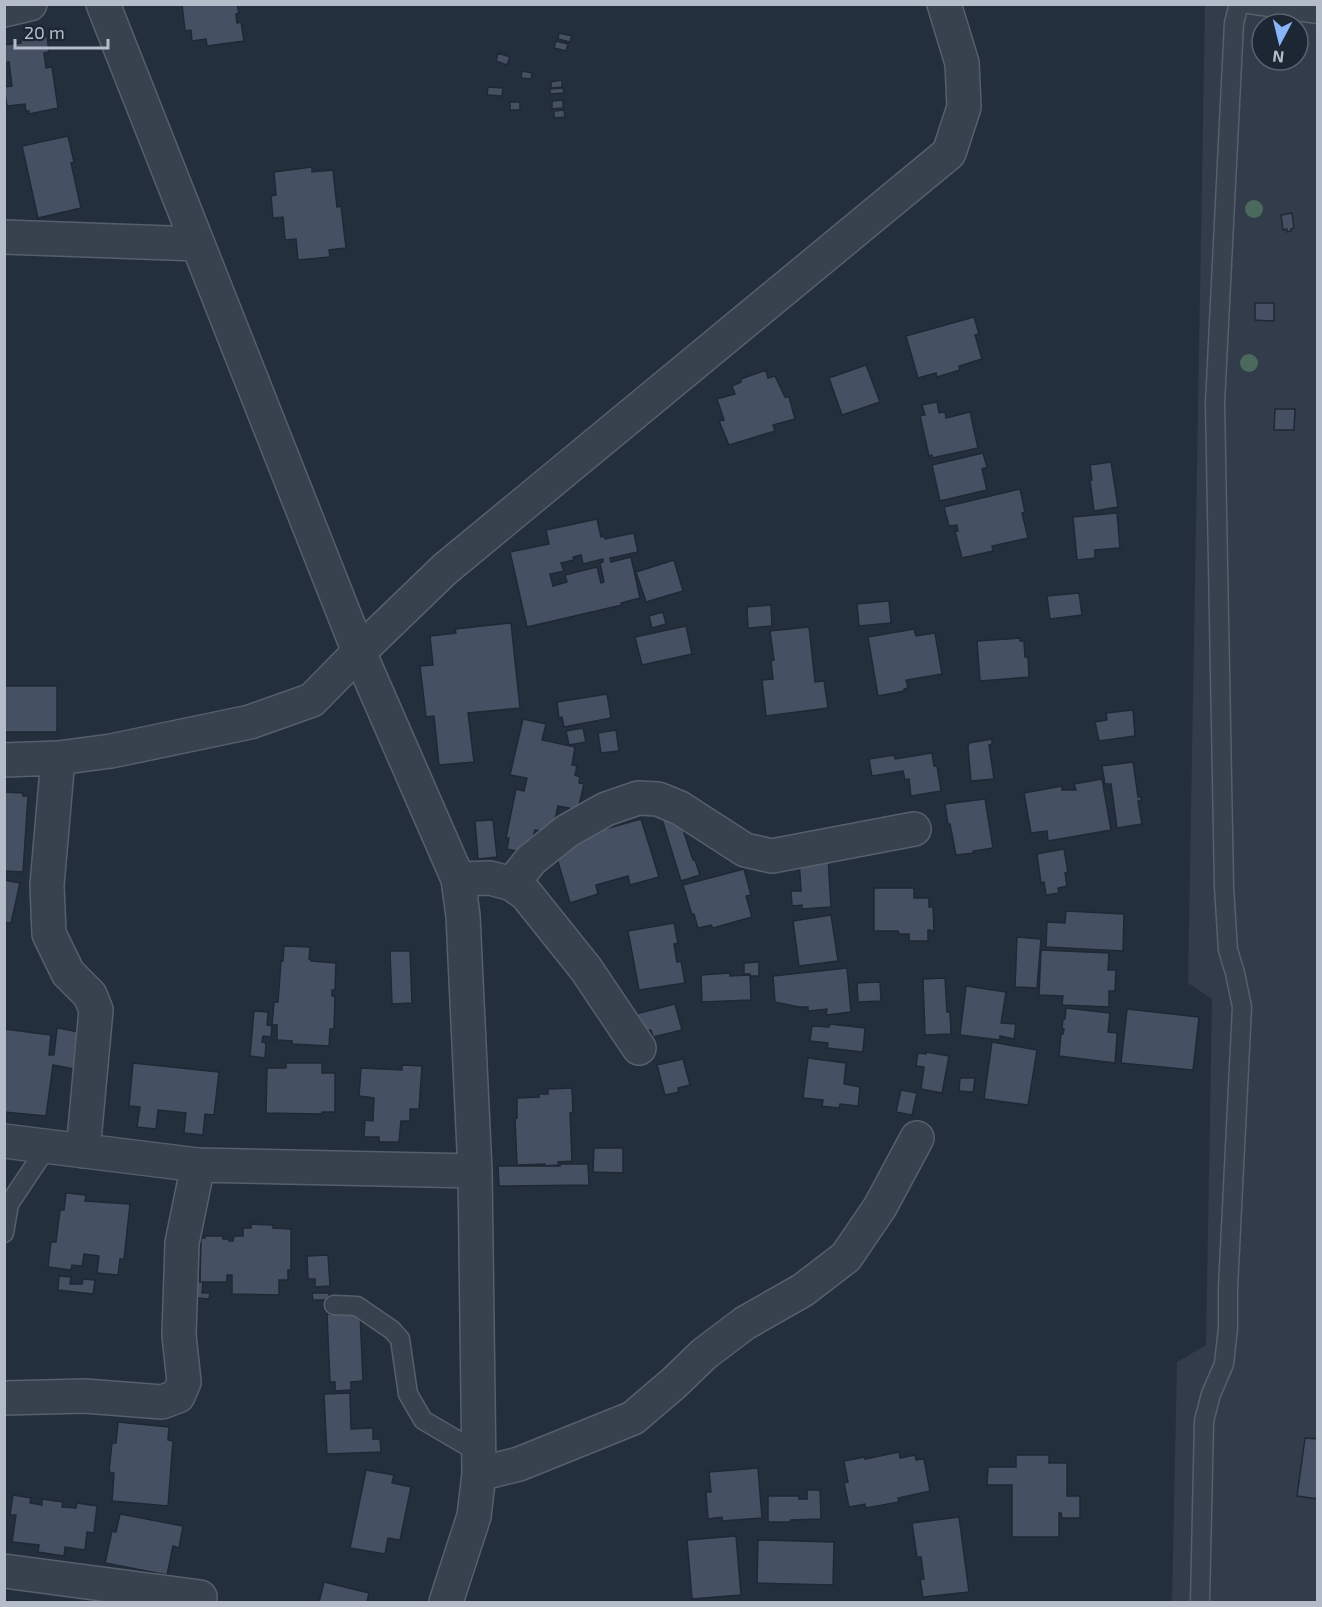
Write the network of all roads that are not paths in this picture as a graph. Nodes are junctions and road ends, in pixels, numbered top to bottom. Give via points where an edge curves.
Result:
1 (30, 4) edge
2 (103, 4) edge
3 (944, 4) edge
4 (1239, 4) edge
5 (1249, 4) edge
6 (4, 10) edge
7 (1317, 14) edge
8 (4, 237) edge
9 (198, 244) junction
10 (359, 652) junction
11 (58, 758) junction
12 (4, 760) edge
13 (914, 829) dead end
14 (458, 879) junction
15 (512, 884) junction
16 (639, 1048) dead end
17 (917, 1138) dead end
18 (4, 1141) edge
19 (47, 1146) junction
20 (83, 1151) junction
21 (198, 1165) junction
22 (475, 1171) junction
23 (4, 1233) edge
24 (334, 1305) dead end
25 (4, 1398) edge
26 (479, 1464) junction
27 (4, 1571) edge
28 (200, 1596) dead end
29 (446, 1602) edge
30 (1200, 1602) edge

1 - 6 street
2 - 9 street
3 - 10 street via 962,63 964,107 949,153 446,569
4 - 30 lane via 1234,23 1215,403 1224,887 1228,950 1242,1007 1228,1328 1224,1364 1204,1421
5 - 7 lane
8 - 9 street
9 - 10 street
10 - 11 street via 312,700 250,722
10 - 14 street
11 - 12 street
11 - 20 street via 47,885 49,934 68,973 90,994 96,1010
13 - 15 street via 772,856 745,850 680,808 658,799 638,798 606,809 567,831 531,860
14 - 15 street via 490,878
14 - 22 street
15 - 16 street via 526,894 586,969
17 - 26 street via 846,1257 802,1290 729,1335 633,1418 519,1464
18 - 19 street
19 - 20 street
19 - 23 lane via 9,1204
20 - 21 street
21 - 22 street
21 - 25 street via 182,1243 179,1335 184,1382 178,1396 162,1402 85,1396
22 - 26 street
24 - 26 lane via 357,1306 392,1330 400,1340 408,1394 423,1420
26 - 29 street via 474,1516
27 - 28 street

